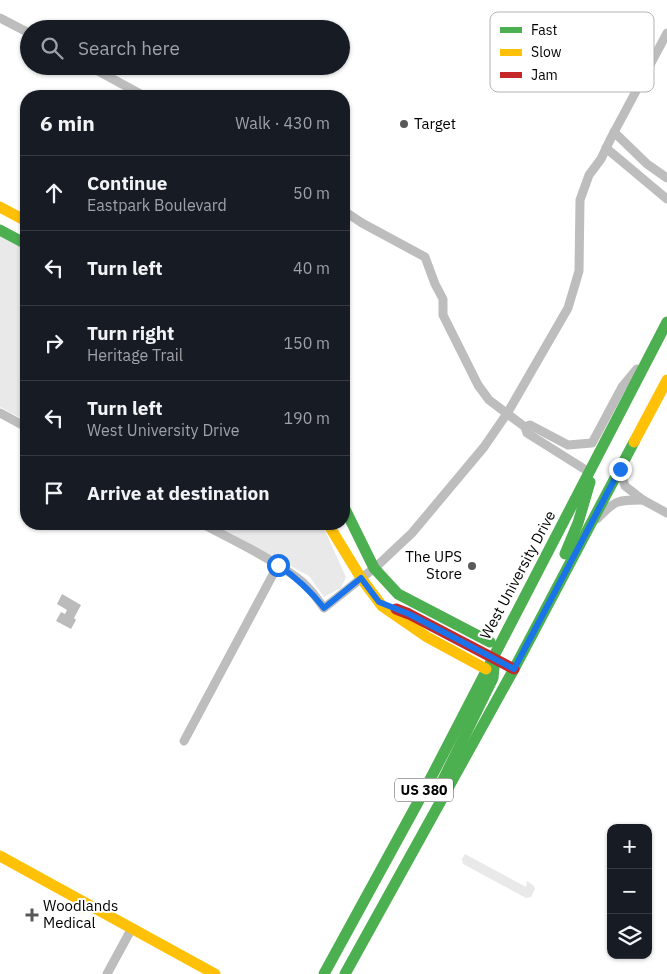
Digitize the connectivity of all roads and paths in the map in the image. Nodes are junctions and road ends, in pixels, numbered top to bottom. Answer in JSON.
{"nodes":[{"id":1,"x":0,"y":18,"type":"edge"},
{"id":2,"x":20,"y":28,"type":"edge"},
{"id":3,"x":667,"y":33,"type":"edge"},
{"id":4,"x":654,"y":57,"type":"edge"},
{"id":5,"x":106,"y":75,"type":"edge"},
{"id":6,"x":133,"y":90,"type":"edge"},
{"id":7,"x":635,"y":92,"type":"edge"},
{"id":8,"x":614,"y":132,"type":"junction"},
{"id":9,"x":606,"y":148,"type":"junction"},
{"id":10,"x":667,"y":178,"type":"edge"},
{"id":11,"x":667,"y":199,"type":"edge"},
{"id":12,"x":0,"y":207,"type":"edge"},
{"id":13,"x":350,"y":215,"type":"edge"},
{"id":14,"x":20,"y":218,"type":"edge"},
{"id":15,"x":20,"y":225,"type":"edge"},
{"id":16,"x":13,"y":236,"type":"edge"},
{"id":17,"x":667,"y":322,"type":"edge"},
{"id":18,"x":650,"y":354,"type":"junction"},
{"id":19,"x":667,"y":380,"type":"edge"},
{"id":20,"x":0,"y":413,"type":"edge"},
{"id":21,"x":507,"y":414,"type":"junction"},
{"id":22,"x":20,"y":424,"type":"edge"},
{"id":23,"x":525,"y":427,"type":"junction"},
{"id":24,"x":597,"y":455,"type":"junction"},
{"id":25,"x":620,"y":469,"type":"junction"},
{"id":26,"x":589,"y":472,"type":"junction"},
{"id":27,"x":643,"y":500,"type":"junction"},
{"id":28,"x":667,"y":513,"type":"edge"},
{"id":29,"x":350,"y":520,"type":"edge"},
{"id":30,"x":560,"y":527,"type":"junction"},
{"id":31,"x":589,"y":528,"type":"junction"},
{"id":32,"x":213,"y":530,"type":"edge"},
{"id":33,"x":332,"y":530,"type":"edge"},
{"id":34,"x":278,"y":565,"type":"junction"},
{"id":35,"x":374,"y":568,"type":"junction"},
{"id":36,"x":361,"y":578,"type":"junction"},
{"id":37,"x":379,"y":602,"type":"junction"},
{"id":38,"x":490,"y":642,"type":"junction"},
{"id":39,"x":491,"y":658,"type":"junction"},
{"id":40,"x":486,"y":668,"type":"junction"},
{"id":41,"x":514,"y":669,"type":"junction"},
{"id":42,"x":184,"y":742,"type":"dead end"},
{"id":43,"x":430,"y":821,"type":"junction"},
{"id":44,"x":0,"y":856,"type":"edge"},
{"id":45,"x":132,"y":928,"type":"junction"},
{"id":46,"x":107,"y":974,"type":"edge"},
{"id":47,"x":215,"y":974,"type":"edge"},
{"id":48,"x":324,"y":974,"type":"edge"},
{"id":49,"x":345,"y":974,"type":"edge"}],
"edges":[{"from":1,"to":2,"type":"street"},
{"from":3,"to":4,"type":"street"},
{"from":5,"to":6,"type":"street"},
{"from":7,"to":8,"type":"street"},
{"from":8,"to":9,"type":"street"},
{"from":8,"to":10,"type":"street"},
{"from":9,"to":11,"type":"street"},
{"from":9,"to":21,"type":"street"},
{"from":12,"to":14,"type":"main road"},
{"from":13,"to":21,"type":"street"},
{"from":15,"to":16,"type":"main road"},
{"from":17,"to":18,"type":"main road","name":"West University Drive","number":"US 380"},
{"from":18,"to":23,"type":"street"},
{"from":18,"to":24,"type":"main road","name":"West University Drive","number":"US 380"},
{"from":19,"to":25,"type":"main road","number":"US 380"},
{"from":20,"to":22,"type":"street"},
{"from":21,"to":23,"type":"street"},
{"from":21,"to":35,"type":"street"},
{"from":23,"to":26,"type":"street"},
{"from":24,"to":26,"type":"main road","name":"West University Drive","number":"US 380"},
{"from":24,"to":41,"type":"main road"},
{"from":25,"to":27,"type":"street"},
{"from":25,"to":31,"type":"main road","number":"US 380"},
{"from":26,"to":30,"type":"main road","name":"West University Drive","number":"US 380"},
{"from":27,"to":28,"type":"street"},
{"from":27,"to":31,"type":"street"},
{"from":29,"to":35,"type":"main road"},
{"from":30,"to":38,"type":"main road"},
{"from":30,"to":39,"type":"main road","name":"West University Drive","number":"US 380"},
{"from":31,"to":41,"type":"main road","number":"US 380"},
{"from":32,"to":34,"type":"street"},
{"from":33,"to":36,"type":"main road"},
{"from":34,"to":36,"type":"street"},
{"from":34,"to":42,"type":"street"},
{"from":35,"to":36,"type":"street"},
{"from":35,"to":38,"type":"main road"},
{"from":36,"to":37,"type":"main road"},
{"from":37,"to":39,"type":"main road"},
{"from":37,"to":40,"type":"main road"},
{"from":38,"to":39,"type":"main road"},
{"from":39,"to":40,"type":"main road","name":"West University Drive","number":"US 380"},
{"from":39,"to":41,"type":"main road"},
{"from":39,"to":43,"type":"main road"},
{"from":40,"to":48,"type":"main road","name":"West University Drive","number":"US 380"},
{"from":41,"to":43,"type":"main road","number":"US 380"},
{"from":43,"to":49,"type":"main road","number":"US 380"},
{"from":44,"to":45,"type":"main road"},
{"from":45,"to":46,"type":"street"},
{"from":45,"to":47,"type":"main road"}]}
